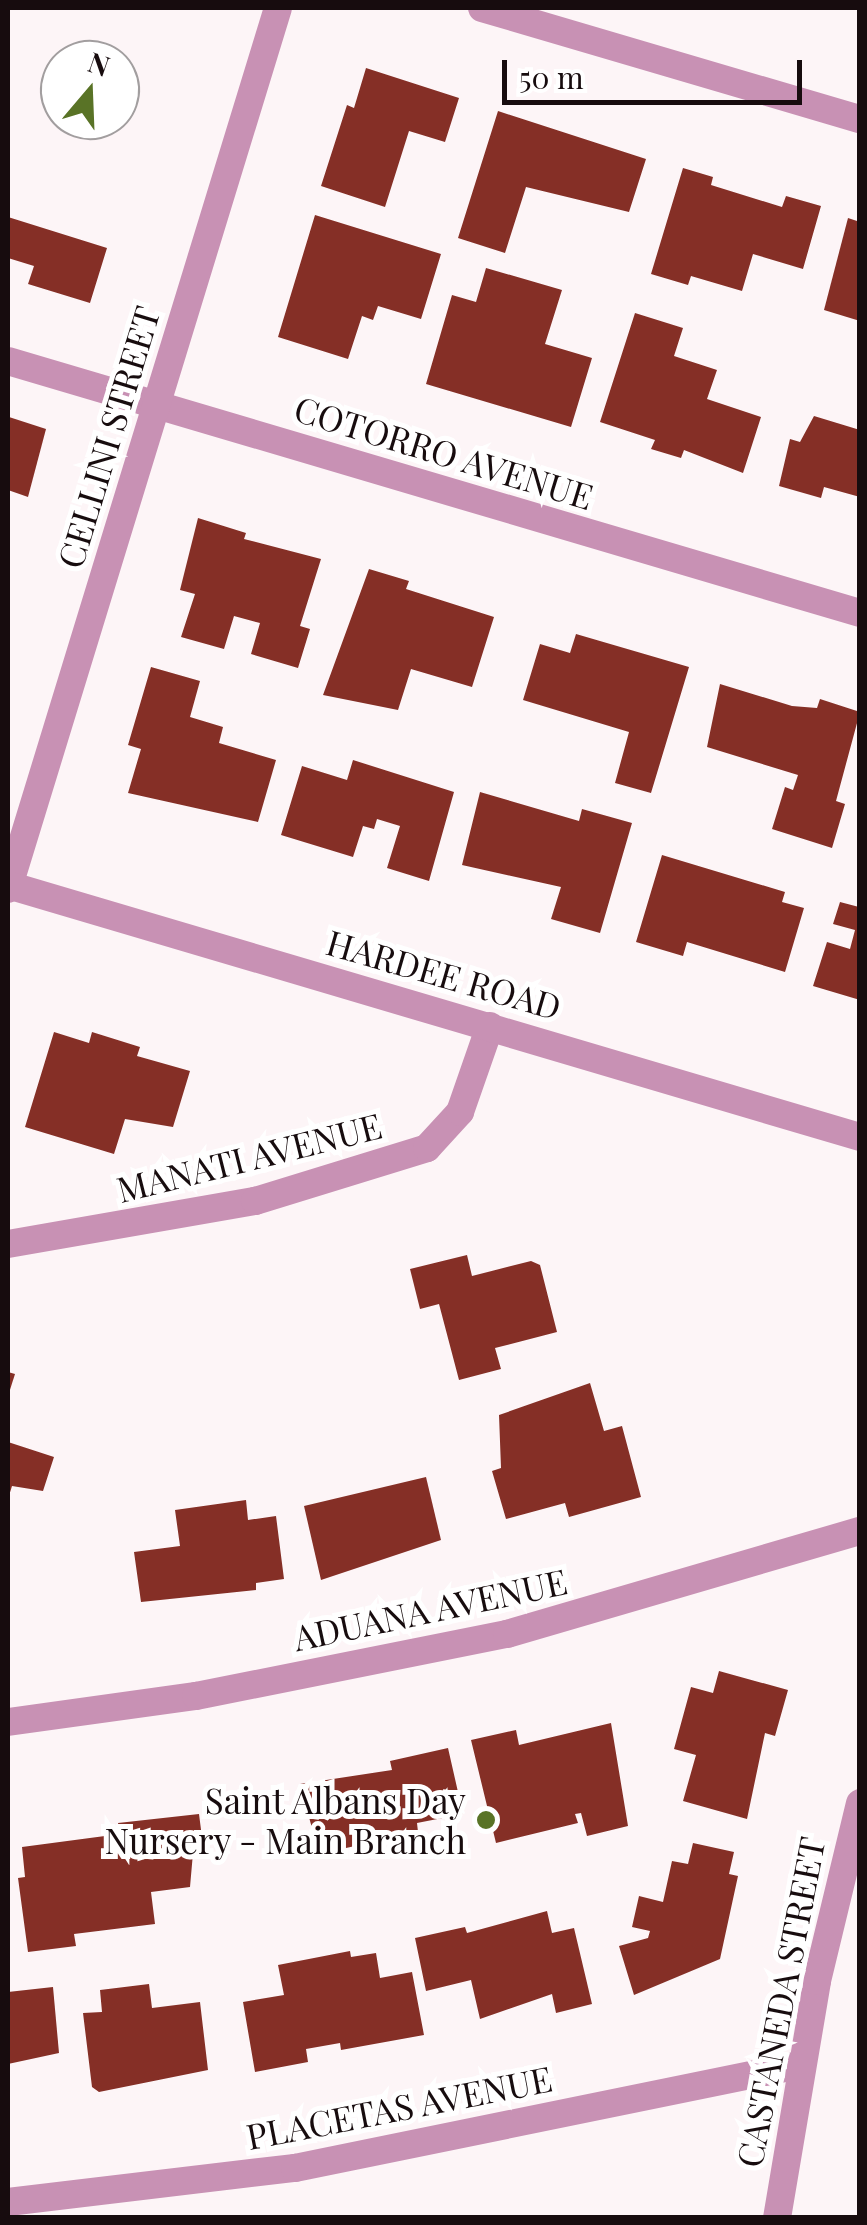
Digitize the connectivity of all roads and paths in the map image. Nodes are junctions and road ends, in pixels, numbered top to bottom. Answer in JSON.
{"nodes":[{"id":1,"x":278,"y":8,"type":"edge"},
{"id":2,"x":482,"y":8,"type":"edge"},
{"id":3,"x":860,"y":118,"type":"edge"},
{"id":4,"x":8,"y":362,"type":"edge"},
{"id":5,"x":158,"y":406,"type":"junction"},
{"id":6,"x":860,"y":613,"type":"edge"},
{"id":7,"x":8,"y":886,"type":"edge"},
{"id":8,"x":490,"y":1026,"type":"junction"},
{"id":9,"x":860,"y":1137,"type":"edge"},
{"id":10,"x":8,"y":1244,"type":"edge"},
{"id":11,"x":860,"y":1532,"type":"edge"},
{"id":12,"x":8,"y":1722,"type":"edge"},
{"id":13,"x":860,"y":1803,"type":"edge"},
{"id":14,"x":800,"y":2065,"type":"junction"},
{"id":15,"x":8,"y":2202,"type":"edge"},
{"id":16,"x":777,"y":2218,"type":"edge"}],
"edges":[{"from":1,"to":5,"type":"street","name":"CELLINI STREET"},
{"from":2,"to":3,"type":"street"},
{"from":4,"to":5,"type":"street","name":"COTORRO AVENUE"},
{"from":5,"to":6,"type":"street","name":"COTORRO AVENUE"},
{"from":5,"to":7,"type":"street","name":"CELLINI STREET"},
{"from":7,"to":8,"type":"street","name":"HARDEE ROAD"},
{"from":8,"to":9,"type":"street","name":"HARDEE ROAD"},
{"from":8,"to":10,"type":"street","name":"MANATI AVENUE"},
{"from":11,"to":12,"type":"street","name":"ADUANA AVENUE"},
{"from":13,"to":14,"type":"street","name":"CASTANEDA STREET"},
{"from":14,"to":15,"type":"street","name":"PLACETAS AVENUE"},
{"from":14,"to":16,"type":"street","name":"CASTANEDA STREET"}]}
